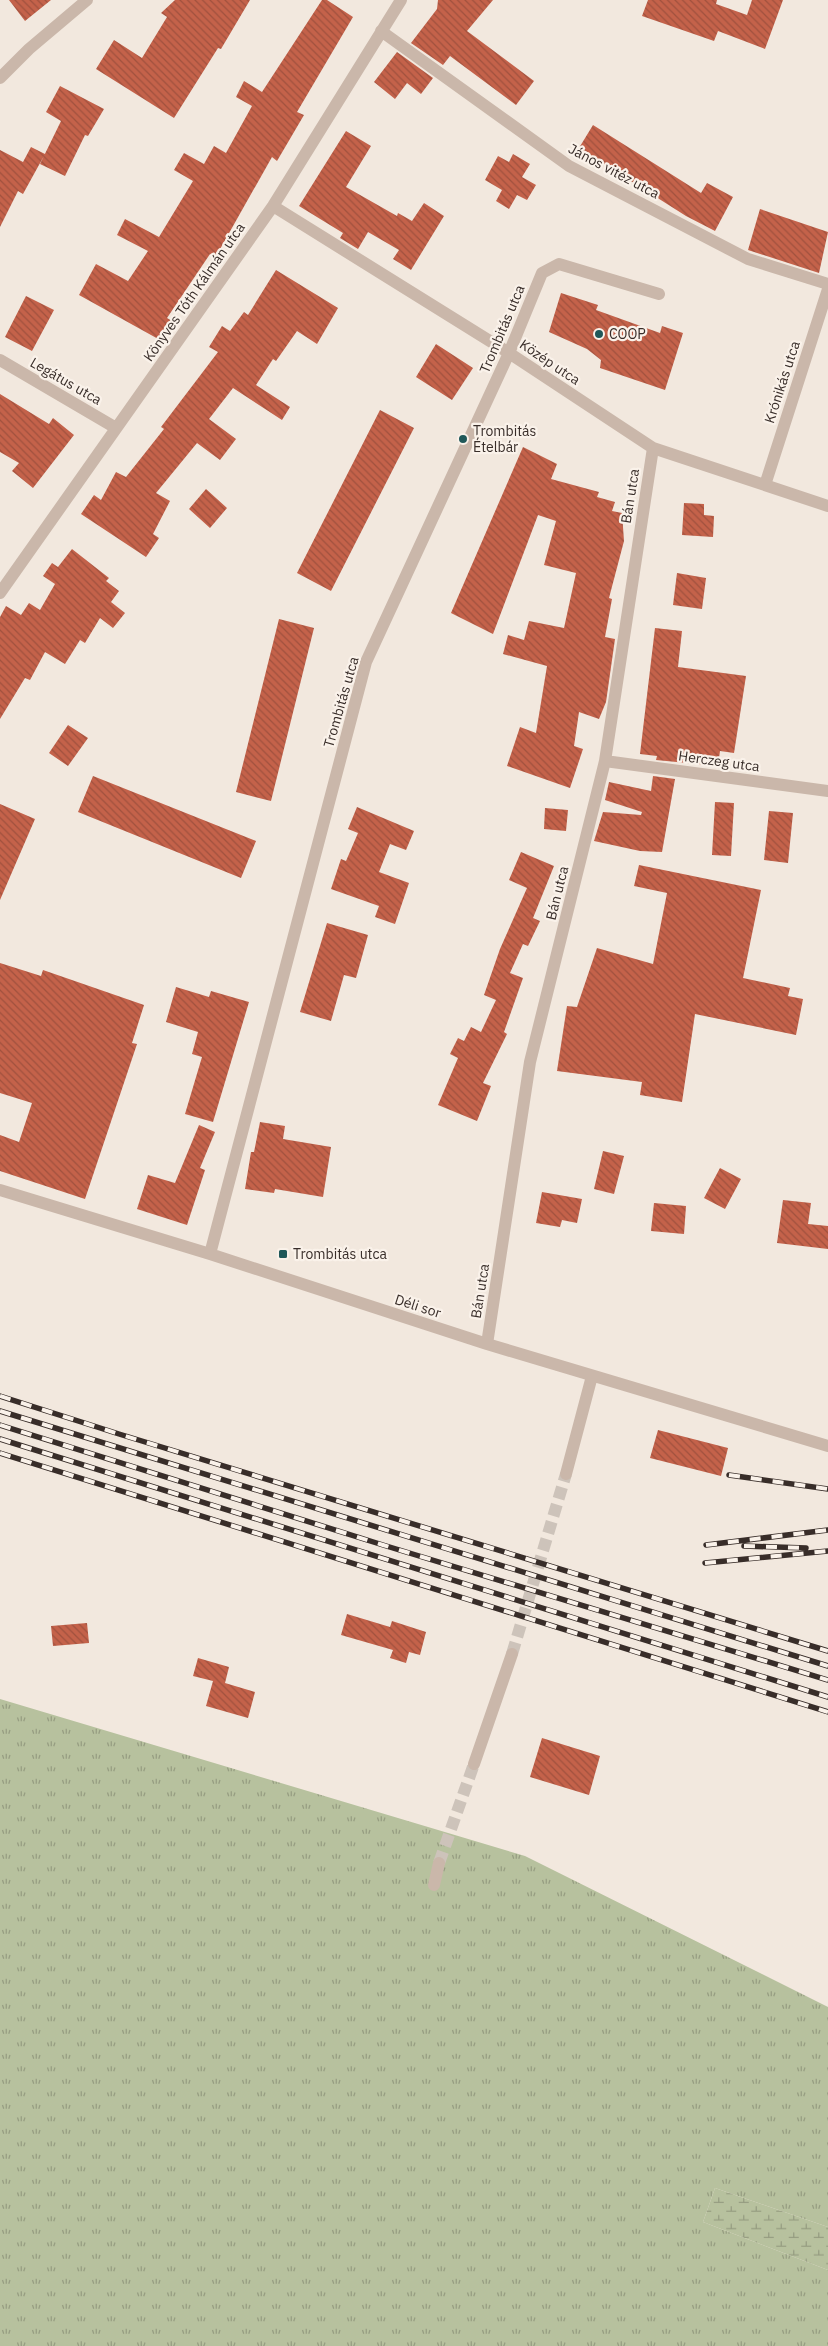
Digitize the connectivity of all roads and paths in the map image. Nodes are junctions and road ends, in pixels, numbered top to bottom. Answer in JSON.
{"nodes":[{"id":1,"x":87,"y":0,"type":"edge"},
{"id":2,"x":401,"y":0,"type":"edge"},
{"id":3,"x":381,"y":31,"type":"junction"},
{"id":4,"x":0,"y":78,"type":"edge"},
{"id":5,"x":272,"y":206,"type":"junction"},
{"id":6,"x":828,"y":284,"type":"edge"},
{"id":7,"x":828,"y":289,"type":"edge"},
{"id":8,"x":659,"y":294,"type":"dead end"},
{"id":9,"x":509,"y":352,"type":"junction"},
{"id":10,"x":0,"y":360,"type":"edge"},
{"id":11,"x":116,"y":428,"type":"junction"},
{"id":12,"x":653,"y":448,"type":"junction"},
{"id":13,"x":765,"y":485,"type":"junction"},
{"id":14,"x":828,"y":506,"type":"edge"},
{"id":15,"x":0,"y":593,"type":"edge"},
{"id":16,"x":605,"y":761,"type":"junction"},
{"id":17,"x":828,"y":791,"type":"edge"},
{"id":18,"x":0,"y":1190,"type":"edge"},
{"id":19,"x":210,"y":1254,"type":"junction"},
{"id":20,"x":487,"y":1344,"type":"junction"},
{"id":21,"x":592,"y":1376,"type":"junction"},
{"id":22,"x":828,"y":1446,"type":"edge"},
{"id":23,"x":566,"y":1474,"type":"tunnel mouth"},
{"id":24,"x":512,"y":1654,"type":"tunnel mouth"},
{"id":25,"x":474,"y":1764,"type":"tunnel mouth"},
{"id":26,"x":439,"y":1863,"type":"tunnel mouth"},
{"id":27,"x":434,"y":1885,"type":"dead end"}],
"edges":[{"from":1,"to":4,"type":"street"},
{"from":2,"to":3,"type":"street","name":"Könyves Tóth Kálmán utca"},
{"from":3,"to":5,"type":"street","name":"Könyves Tóth Kálmán utca"},
{"from":3,"to":6,"type":"street","name":"János vitéz utca"},
{"from":5,"to":9,"type":"street","name":"Közép utca"},
{"from":5,"to":11,"type":"street","name":"Könyves Tóth Kálmán utca"},
{"from":7,"to":13,"type":"street","name":"Krónikás utca"},
{"from":8,"to":9,"type":"street","name":"Trombitás utca"},
{"from":9,"to":12,"type":"street","name":"Közép utca"},
{"from":9,"to":19,"type":"street","name":"Trombitás utca"},
{"from":10,"to":11,"type":"street","name":"Legátus utca"},
{"from":11,"to":15,"type":"street","name":"Könyves Tóth Kálmán utca"},
{"from":12,"to":13,"type":"street","name":"Közép utca"},
{"from":12,"to":16,"type":"street","name":"Bán utca"},
{"from":13,"to":14,"type":"street","name":"Közép utca"},
{"from":16,"to":17,"type":"street","name":"Herczeg utca"},
{"from":16,"to":20,"type":"street","name":"Bán utca"},
{"from":18,"to":19,"type":"street","name":"Déli sor"},
{"from":19,"to":20,"type":"street","name":"Déli sor"},
{"from":20,"to":21,"type":"street","name":"Déli sor"},
{"from":21,"to":22,"type":"street","name":"Déli sor"},
{"from":21,"to":23,"type":"street"},
{"from":24,"to":25,"type":"street"},
{"from":26,"to":27,"type":"street"}]}
